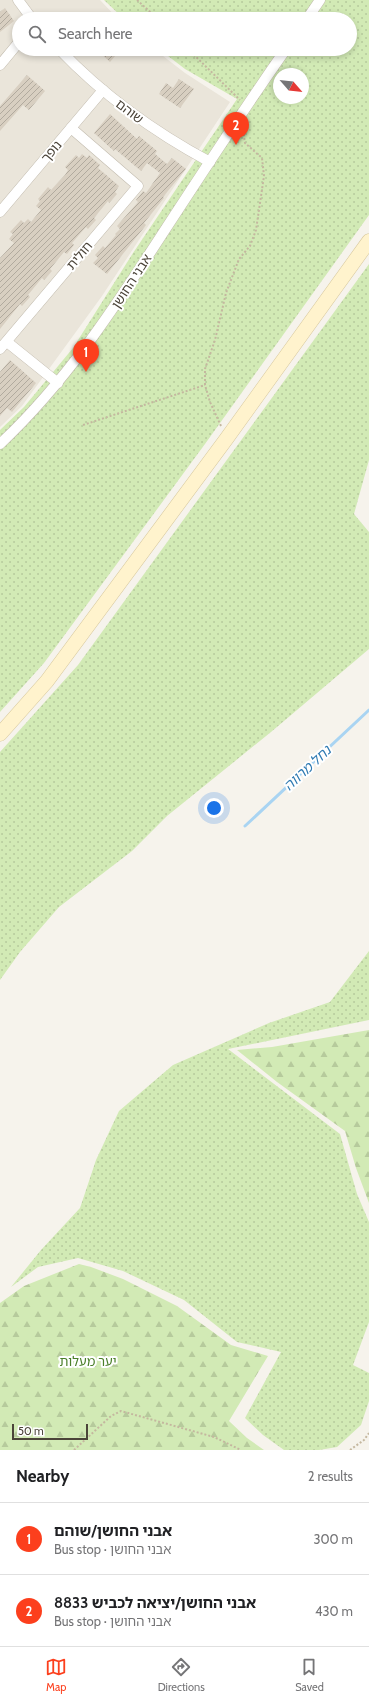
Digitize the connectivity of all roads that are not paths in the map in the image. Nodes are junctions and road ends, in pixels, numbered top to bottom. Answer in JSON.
{"nodes":[{"id":1,"x":18,"y":0,"type":"edge"},
{"id":2,"x":320,"y":0,"type":"edge"},
{"id":3,"x":27,"y":12,"type":"edge"},
{"id":4,"x":312,"y":12,"type":"edge"},
{"id":5,"x":12,"y":50,"type":"edge"},
{"id":6,"x":67,"y":56,"type":"edge"},
{"id":7,"x":281,"y":56,"type":"edge"},
{"id":8,"x":0,"y":65,"type":"edge"},
{"id":9,"x":103,"y":90,"type":"junction"},
{"id":10,"x":71,"y":128,"type":"junction"},
{"id":11,"x":210,"y":162,"type":"junction"},
{"id":12,"x":0,"y":212,"type":"edge"},
{"id":13,"x":369,"y":241,"type":"edge"},
{"id":14,"x":3,"y":346,"type":"edge"},
{"id":15,"x":58,"y":383,"type":"junction"},
{"id":16,"x":0,"y":444,"type":"edge"},
{"id":17,"x":0,"y":734,"type":"edge"}],
"edges":[{"from":1,"to":3,"type":"street"},
{"from":2,"to":4,"type":"street"},
{"from":5,"to":8,"type":"street"},
{"from":6,"to":9,"type":"street","name":"שוהם"},
{"from":7,"to":11,"type":"street","name":"אבני החושן"},
{"from":9,"to":10,"type":"street","name":"נופך"},
{"from":9,"to":11,"type":"street","name":"שוהם"},
{"from":10,"to":12,"type":"street","name":"נופך"},
{"from":10,"to":14,"type":"street","name":"חולית"},
{"from":11,"to":15,"type":"street","name":"אבני החושן"},
{"from":13,"to":17,"type":"main road"},
{"from":14,"to":15,"type":"street","name":"חולית"},
{"from":15,"to":16,"type":"street","name":"אבני החושן"}]}
